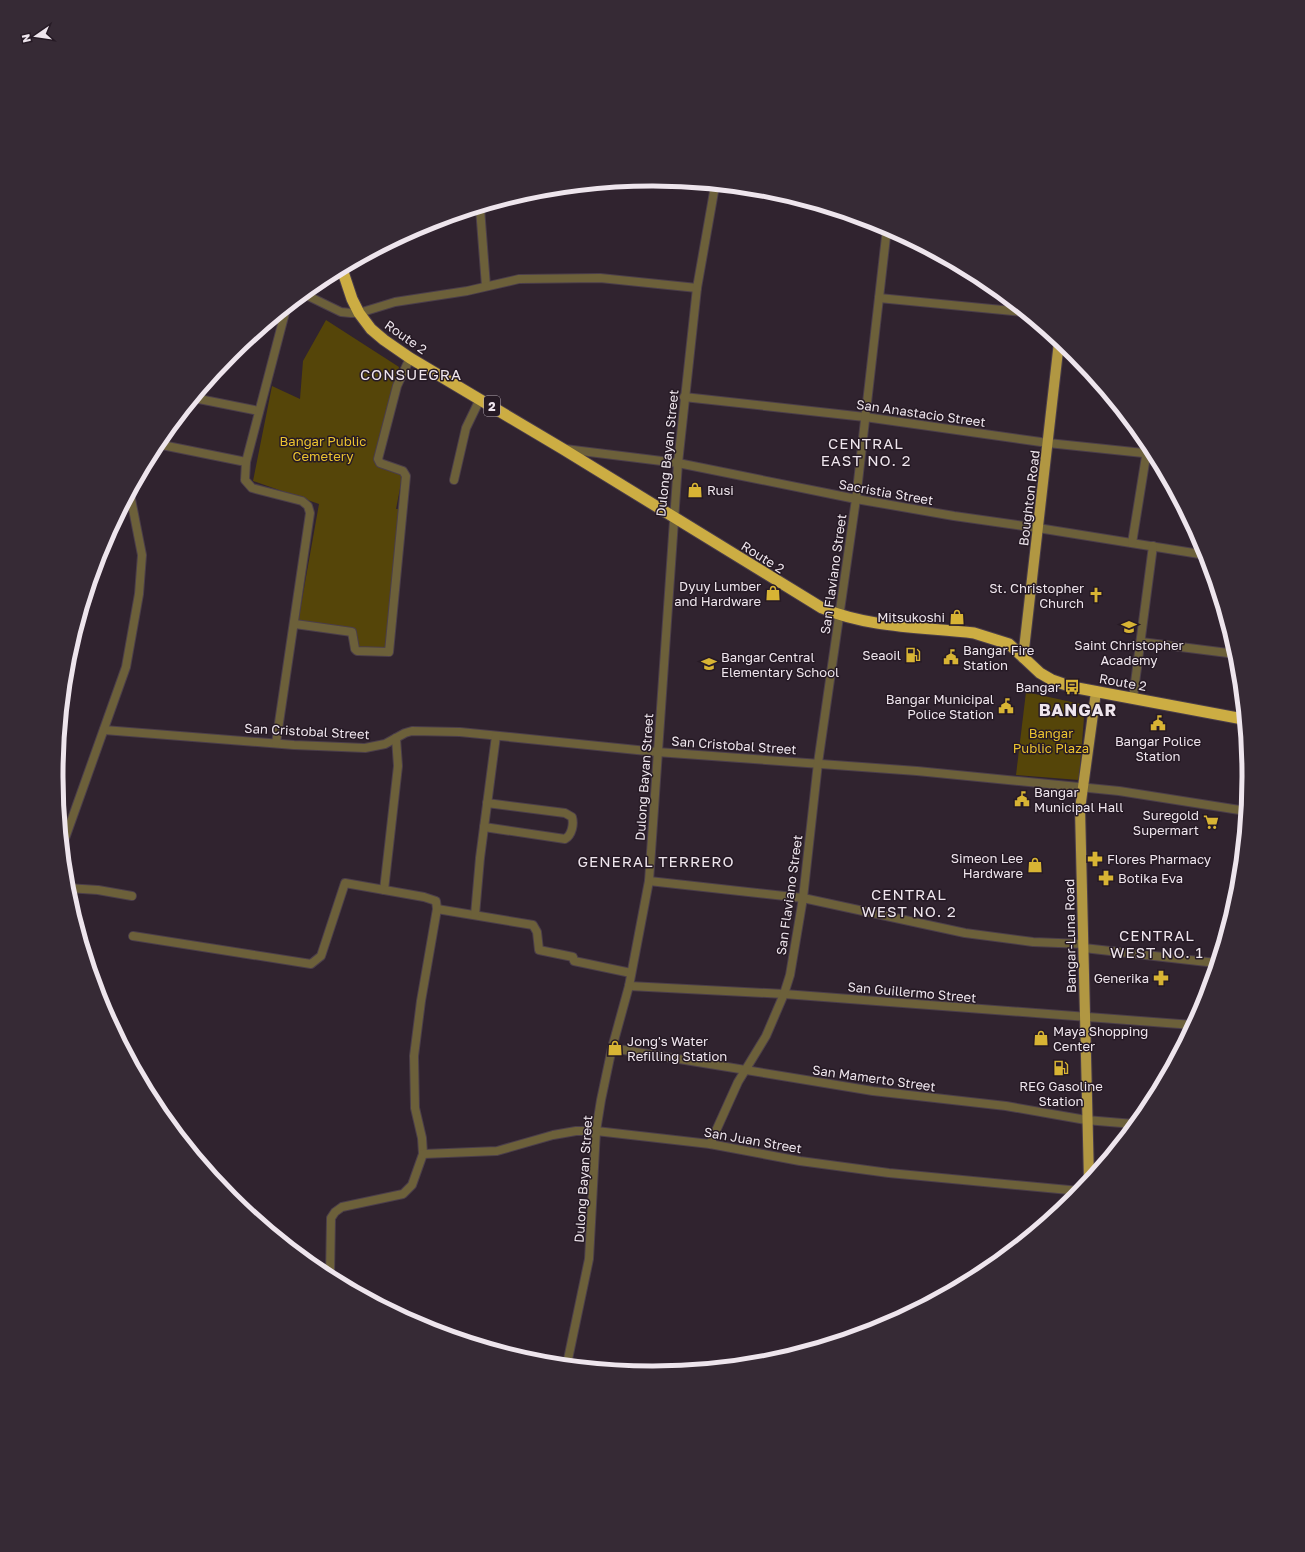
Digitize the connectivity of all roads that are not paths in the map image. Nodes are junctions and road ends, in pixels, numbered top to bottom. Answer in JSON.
{"nodes":[{"id":1,"x":714,"y":190,"type":"edge"},
{"id":2,"x":480,"y":213,"type":"edge"},
{"id":3,"x":886,"y":235,"type":"edge"},
{"id":4,"x":344,"y":274,"type":"edge"},
{"id":5,"x":486,"y":286,"type":"junction"},
{"id":6,"x":697,"y":288,"type":"junction"},
{"id":7,"x":310,"y":297,"type":"edge"},
{"id":8,"x":879,"y":298,"type":"junction"},
{"id":9,"x":1015,"y":311,"type":"edge"},
{"id":10,"x":358,"y":313,"type":"junction"},
{"id":11,"x":284,"y":316,"type":"edge"},
{"id":12,"x":1058,"y":349,"type":"edge"},
{"id":13,"x":410,"y":358,"type":"junction"},
{"id":14,"x":684,"y":397,"type":"junction"},
{"id":15,"x":199,"y":399,"type":"edge"},
{"id":16,"x":480,"y":399,"type":"junction"},
{"id":17,"x":259,"y":411,"type":"junction"},
{"id":18,"x":865,"y":417,"type":"junction"},
{"id":19,"x":1048,"y":443,"type":"junction"},
{"id":20,"x":164,"y":445,"type":"edge"},
{"id":21,"x":563,"y":449,"type":"junction"},
{"id":22,"x":1146,"y":453,"type":"edge"},
{"id":23,"x":1149,"y":458,"type":"edge"},
{"id":24,"x":246,"y":462,"type":"junction"},
{"id":25,"x":678,"y":463,"type":"junction"},
{"id":26,"x":454,"y":480,"type":"dead end"},
{"id":27,"x":856,"y":499,"type":"junction"},
{"id":28,"x":131,"y":501,"type":"edge"},
{"id":29,"x":673,"y":516,"type":"junction"},
{"id":30,"x":1038,"y":528,"type":"junction"},
{"id":31,"x":1132,"y":543,"type":"junction"},
{"id":32,"x":1153,"y":546,"type":"junction"},
{"id":33,"x":1198,"y":554,"type":"edge"},
{"id":34,"x":839,"y":615,"type":"junction"},
{"id":35,"x":295,"y":624,"type":"junction"},
{"id":36,"x":1141,"y":642,"type":"junction"},
{"id":37,"x":1229,"y":653,"type":"edge"},
{"id":38,"x":1023,"y":658,"type":"junction"},
{"id":39,"x":1096,"y":692,"type":"junction"},
{"id":40,"x":1132,"y":698,"type":"junction"},
{"id":41,"x":1239,"y":718,"type":"edge"},
{"id":42,"x":104,"y":730,"type":"junction"},
{"id":43,"x":496,"y":736,"type":"junction"},
{"id":44,"x":396,"y":738,"type":"junction"},
{"id":45,"x":276,"y":743,"type":"junction"},
{"id":46,"x":657,"y":752,"type":"junction"},
{"id":47,"x":818,"y":763,"type":"junction"},
{"id":48,"x":1082,"y":787,"type":"junction"},
{"id":49,"x":487,"y":803,"type":"junction"},
{"id":50,"x":1241,"y":810,"type":"edge"},
{"id":51,"x":484,"y":827,"type":"junction"},
{"id":52,"x":66,"y":835,"type":"edge"},
{"id":53,"x":649,"y":881,"type":"junction"},
{"id":54,"x":74,"y":888,"type":"edge"},
{"id":55,"x":384,"y":890,"type":"junction"},
{"id":56,"x":132,"y":896,"type":"dead end"},
{"id":57,"x":803,"y":898,"type":"junction"},
{"id":58,"x":437,"y":909,"type":"junction"},
{"id":59,"x":475,"y":915,"type":"junction"},
{"id":60,"x":134,"y":936,"type":"dead end"},
{"id":61,"x":1084,"y":946,"type":"junction"},
{"id":62,"x":1212,"y":962,"type":"edge"},
{"id":63,"x":631,"y":973,"type":"junction"},
{"id":64,"x":629,"y":986,"type":"junction"},
{"id":65,"x":784,"y":994,"type":"junction"},
{"id":66,"x":1084,"y":1018,"type":"junction"},
{"id":67,"x":1187,"y":1024,"type":"edge"},
{"id":68,"x":612,"y":1048,"type":"junction"},
{"id":69,"x":744,"y":1070,"type":"junction"},
{"id":70,"x":1086,"y":1120,"type":"junction"},
{"id":71,"x":1129,"y":1124,"type":"edge"},
{"id":72,"x":596,"y":1131,"type":"junction"},
{"id":73,"x":710,"y":1144,"type":"junction"},
{"id":74,"x":423,"y":1154,"type":"junction"},
{"id":75,"x":1089,"y":1173,"type":"edge"},
{"id":76,"x":1072,"y":1190,"type":"edge"},
{"id":77,"x":330,"y":1269,"type":"edge"},
{"id":78,"x":568,"y":1359,"type":"edge"}],
"edges":[{"from":1,"to":6,"type":"street","name":"Dulong Bayan Street"},
{"from":2,"to":5,"type":"street"},
{"from":3,"to":8,"type":"street","name":"San Flaviano Street"},
{"from":4,"to":10,"type":"highway","name":"Route 2","number":"2"},
{"from":5,"to":6,"type":"street"},
{"from":5,"to":10,"type":"street"},
{"from":6,"to":14,"type":"street","name":"Dulong Bayan Street"},
{"from":7,"to":10,"type":"street"},
{"from":8,"to":9,"type":"street"},
{"from":8,"to":18,"type":"street","name":"San Flaviano Street"},
{"from":10,"to":13,"type":"highway","name":"Route 2","number":"2"},
{"from":11,"to":17,"type":"street"},
{"from":12,"to":19,"type":"main road","name":"Boughton Road"},
{"from":13,"to":16,"type":"highway","name":"Route 2","number":"2"},
{"from":13,"to":35,"type":"street"},
{"from":14,"to":18,"type":"street","name":"San Anastacio Street"},
{"from":14,"to":25,"type":"street","name":"Dulong Bayan Street"},
{"from":15,"to":17,"type":"street"},
{"from":16,"to":21,"type":"highway","name":"Route 2","number":"2"},
{"from":16,"to":26,"type":"street"},
{"from":17,"to":24,"type":"street"},
{"from":18,"to":19,"type":"street","name":"San Anastacio Street"},
{"from":18,"to":27,"type":"street","name":"San Flaviano Street"},
{"from":19,"to":22,"type":"street","name":"San Anastacio Street"},
{"from":19,"to":30,"type":"main road","name":"Boughton Road"},
{"from":20,"to":24,"type":"street"},
{"from":21,"to":25,"type":"street","name":"Sacristia Street"},
{"from":21,"to":29,"type":"highway","name":"Route 2","number":"2"},
{"from":23,"to":31,"type":"street"},
{"from":24,"to":35,"type":"street"},
{"from":25,"to":27,"type":"street","name":"Sacristia Street"},
{"from":25,"to":29,"type":"street","name":"Dulong Bayan Street"},
{"from":27,"to":30,"type":"street","name":"Sacristia Street"},
{"from":27,"to":34,"type":"street","name":"San Flaviano Street"},
{"from":28,"to":42,"type":"street"},
{"from":29,"to":34,"type":"highway","name":"Route 2","number":"2"},
{"from":29,"to":46,"type":"street","name":"Dulong Bayan Street"},
{"from":30,"to":31,"type":"street","name":"Sacristia Street"},
{"from":30,"to":38,"type":"main road","name":"Boughton Road"},
{"from":31,"to":32,"type":"street","name":"Sacristia Street"},
{"from":32,"to":33,"type":"street","name":"Sacristia Street"},
{"from":32,"to":36,"type":"street"},
{"from":34,"to":38,"type":"highway","name":"Route 2","number":"2"},
{"from":34,"to":47,"type":"street","name":"San Flaviano Street"},
{"from":35,"to":45,"type":"street"},
{"from":36,"to":37,"type":"street"},
{"from":36,"to":40,"type":"street"},
{"from":38,"to":39,"type":"highway","name":"Route 2","number":"2"},
{"from":39,"to":40,"type":"highway","name":"Route 2","number":"2"},
{"from":39,"to":48,"type":"main road","name":"Bangar-Luna Road"},
{"from":40,"to":41,"type":"highway","name":"Route 2","number":"2"},
{"from":42,"to":45,"type":"street","name":"San Cristobal Street"},
{"from":42,"to":52,"type":"street"},
{"from":43,"to":44,"type":"street","name":"San Cristobal Street"},
{"from":43,"to":46,"type":"street","name":"San Cristobal Street"},
{"from":43,"to":49,"type":"street"},
{"from":44,"to":45,"type":"street","name":"San Cristobal Street"},
{"from":44,"to":55,"type":"street"},
{"from":46,"to":47,"type":"street","name":"San Cristobal Street"},
{"from":46,"to":53,"type":"street","name":"Dulong Bayan Street"},
{"from":47,"to":48,"type":"street","name":"San Cristobal Street"},
{"from":47,"to":57,"type":"street","name":"San Flaviano Street"},
{"from":48,"to":50,"type":"street","name":"San Cristobal Street"},
{"from":48,"to":61,"type":"main road","name":"Bangar-Luna Road"},
{"from":49,"to":51,"type":"street"},
{"from":49,"to":51,"type":"street"},
{"from":51,"to":59,"type":"street"},
{"from":53,"to":57,"type":"street"},
{"from":53,"to":63,"type":"street","name":"Dulong Bayan Street"},
{"from":54,"to":56,"type":"street"},
{"from":55,"to":58,"type":"street"},
{"from":55,"to":60,"type":"street"},
{"from":57,"to":61,"type":"street"},
{"from":57,"to":65,"type":"street","name":"San Flaviano Street"},
{"from":58,"to":59,"type":"street"},
{"from":58,"to":74,"type":"street"},
{"from":59,"to":63,"type":"street"},
{"from":61,"to":62,"type":"street"},
{"from":61,"to":66,"type":"main road","name":"Bangar-Luna Road"},
{"from":63,"to":64,"type":"street","name":"Dulong Bayan Street"},
{"from":64,"to":65,"type":"street","name":"San Guillermo Street"},
{"from":64,"to":68,"type":"street","name":"Dulong Bayan Street"},
{"from":65,"to":66,"type":"street","name":"San Guillermo Street"},
{"from":65,"to":69,"type":"street","name":"San Flaviano Street"},
{"from":66,"to":67,"type":"street","name":"San Guillermo Street"},
{"from":66,"to":70,"type":"main road","name":"Bangar-Luna Road"},
{"from":68,"to":69,"type":"street","name":"San Mamerto Street"},
{"from":68,"to":72,"type":"street","name":"Dulong Bayan Street"},
{"from":69,"to":70,"type":"street","name":"San Mamerto Street"},
{"from":69,"to":73,"type":"street","name":"San Flaviano Street"},
{"from":70,"to":71,"type":"street","name":"San Mamerto Street"},
{"from":70,"to":75,"type":"main road","name":"Bangar-Luna Road"},
{"from":72,"to":73,"type":"street","name":"San Juan Street"},
{"from":72,"to":74,"type":"street","name":"San Juan Street"},
{"from":72,"to":78,"type":"street","name":"Dulong Bayan Street"},
{"from":73,"to":76,"type":"street","name":"San Juan Street"},
{"from":74,"to":77,"type":"street"}]}
